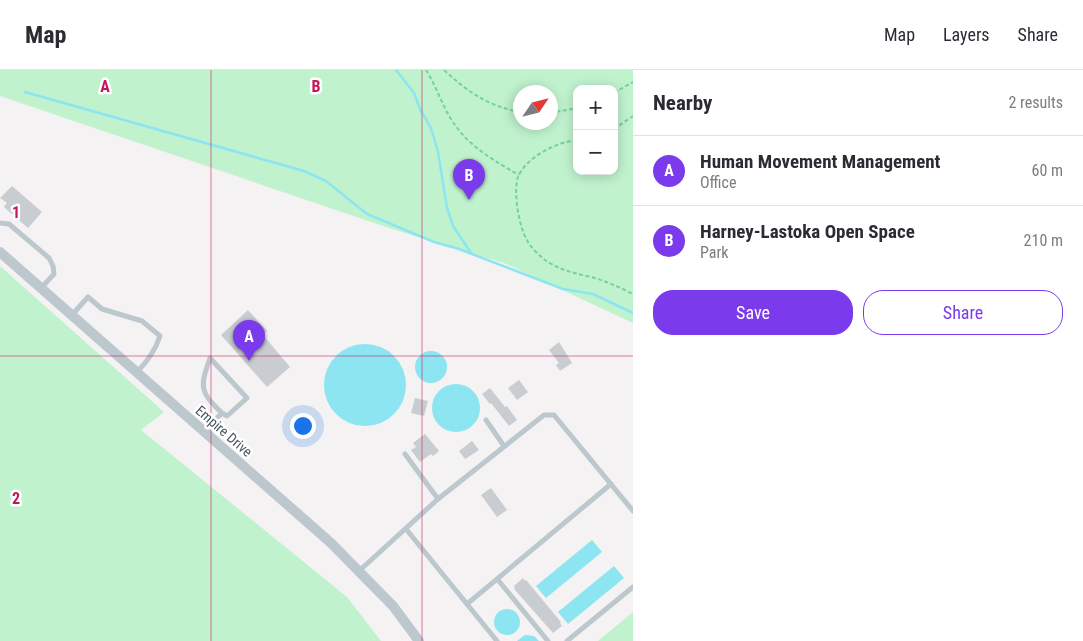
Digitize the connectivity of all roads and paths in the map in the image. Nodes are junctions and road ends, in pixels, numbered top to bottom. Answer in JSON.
{"nodes":[{"id":1,"x":426,"y":70,"type":"edge"},
{"id":2,"x":444,"y":70,"type":"edge"},
{"id":3,"x":633,"y":82,"type":"edge"},
{"id":4,"x":618,"y":91,"type":"edge"},
{"id":5,"x":573,"y":109,"type":"edge"},
{"id":6,"x":513,"y":110,"type":"edge"},
{"id":7,"x":558,"y":112,"type":"edge"},
{"id":8,"x":633,"y":116,"type":"edge"},
{"id":9,"x":618,"y":126,"type":"edge"},
{"id":10,"x":573,"y":141,"type":"edge"},
{"id":11,"x":519,"y":175,"type":"junction"},
{"id":12,"x":0,"y":223,"type":"edge"},
{"id":13,"x":0,"y":252,"type":"edge"},
{"id":14,"x":41,"y":288,"type":"junction"},
{"id":15,"x":633,"y":294,"type":"edge"},
{"id":16,"x":72,"y":315,"type":"junction"},
{"id":17,"x":137,"y":372,"type":"junction"},
{"id":18,"x":222,"y":412,"type":"junction"},
{"id":19,"x":486,"y":420,"type":"dead end"},
{"id":20,"x":203,"y":431,"type":"junction"},
{"id":21,"x":504,"y":446,"type":"junction"},
{"id":22,"x":405,"y":454,"type":"dead end"},
{"id":23,"x":611,"y":484,"type":"junction"},
{"id":24,"x":438,"y":499,"type":"junction"},
{"id":25,"x":633,"y":510,"type":"edge"},
{"id":26,"x":406,"y":529,"type":"junction"},
{"id":27,"x":359,"y":571,"type":"junction"},
{"id":28,"x":498,"y":580,"type":"junction"},
{"id":29,"x":633,"y":587,"type":"edge"},
{"id":30,"x":467,"y":604,"type":"junction"},
{"id":31,"x":419,"y":641,"type":"edge"},
{"id":32,"x":497,"y":641,"type":"edge"},
{"id":33,"x":548,"y":641,"type":"edge"},
{"id":34,"x":567,"y":641,"type":"edge"}],
"edges":[{"from":1,"to":11,"type":"path"},
{"from":2,"to":6,"type":"path"},
{"from":3,"to":4,"type":"path"},
{"from":5,"to":7,"type":"path"},
{"from":8,"to":9,"type":"path"},
{"from":10,"to":11,"type":"path"},
{"from":11,"to":15,"type":"path"},
{"from":12,"to":14,"type":"lane"},
{"from":13,"to":14,"type":"street","name":"Empire Drive"},
{"from":14,"to":16,"type":"street","name":"Empire Drive"},
{"from":16,"to":17,"type":"street","name":"Empire Drive"},
{"from":16,"to":17,"type":"lane"},
{"from":17,"to":20,"type":"street","name":"Empire Drive"},
{"from":18,"to":18,"type":"lane"},
{"from":18,"to":20,"type":"lane"},
{"from":19,"to":21,"type":"lane"},
{"from":20,"to":27,"type":"street","name":"Empire Drive"},
{"from":21,"to":23,"type":"lane"},
{"from":21,"to":24,"type":"lane"},
{"from":22,"to":24,"type":"lane"},
{"from":23,"to":25,"type":"lane"},
{"from":23,"to":28,"type":"lane"},
{"from":24,"to":26,"type":"lane"},
{"from":26,"to":27,"type":"lane"},
{"from":26,"to":30,"type":"lane"},
{"from":27,"to":31,"type":"street","name":"Empire Drive"},
{"from":28,"to":30,"type":"lane"},
{"from":28,"to":33,"type":"lane"},
{"from":29,"to":34,"type":"lane"},
{"from":30,"to":32,"type":"lane"}]}
